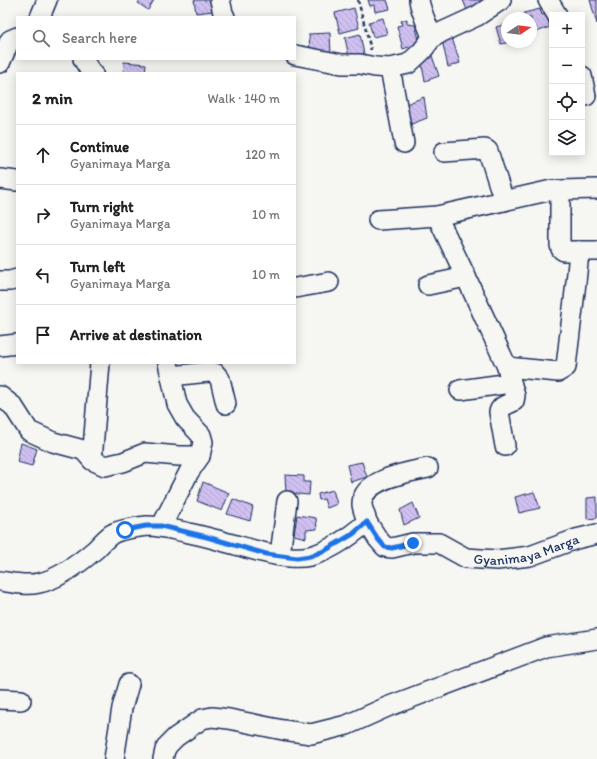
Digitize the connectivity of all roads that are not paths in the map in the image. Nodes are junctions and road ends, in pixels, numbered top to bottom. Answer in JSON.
{"nodes":[{"id":1,"x":46,"y":0,"type":"edge"},
{"id":2,"x":220,"y":0,"type":"edge"},
{"id":3,"x":419,"y":0,"type":"edge"},
{"id":4,"x":501,"y":0,"type":"edge"},
{"id":5,"x":548,"y":0,"type":"edge"},
{"id":6,"x":555,"y":12,"type":"edge"},
{"id":7,"x":40,"y":16,"type":"edge"},
{"id":8,"x":224,"y":16,"type":"edge"},
{"id":9,"x":9,"y":38,"type":"edge"},
{"id":10,"x":432,"y":38,"type":"junction"},
{"id":11,"x":296,"y":55,"type":"edge"},
{"id":12,"x":84,"y":60,"type":"edge"},
{"id":13,"x":0,"y":63,"type":"edge"},
{"id":14,"x":383,"y":67,"type":"junction"},
{"id":15,"x":92,"y":72,"type":"edge"},
{"id":16,"x":404,"y":143,"type":"dead end"},
{"id":17,"x":444,"y":152,"type":"dead end"},
{"id":18,"x":0,"y":180,"type":"edge"},
{"id":19,"x":16,"y":181,"type":"edge"},
{"id":20,"x":597,"y":189,"type":"edge"},
{"id":21,"x":560,"y":190,"type":"junction"},
{"id":22,"x":504,"y":201,"type":"junction"},
{"id":23,"x":436,"y":216,"type":"junction"},
{"id":24,"x":378,"y":220,"type":"dead end"},
{"id":25,"x":588,"y":251,"type":"edge"},
{"id":26,"x":466,"y":277,"type":"junction"},
{"id":27,"x":16,"y":279,"type":"edge"},
{"id":28,"x":0,"y":281,"type":"edge"},
{"id":29,"x":329,"y":282,"type":"dead end"},
{"id":30,"x":428,"y":285,"type":"dead end"},
{"id":31,"x":296,"y":288,"type":"edge"},
{"id":32,"x":16,"y":344,"type":"edge"},
{"id":33,"x":0,"y":346,"type":"edge"},
{"id":34,"x":100,"y":364,"type":"edge"},
{"id":35,"x":169,"y":370,"type":"edge"},
{"id":36,"x":509,"y":375,"type":"junction"},
{"id":37,"x":460,"y":390,"type":"dead end"},
{"id":38,"x":0,"y":396,"type":"edge"},
{"id":39,"x":226,"y":404,"type":"dead end"},
{"id":40,"x":506,"y":446,"type":"dead end"},
{"id":41,"x":200,"y":456,"type":"junction"},
{"id":42,"x":92,"y":460,"type":"junction"},
{"id":43,"x":428,"y":468,"type":"dead end"},
{"id":44,"x":287,"y":501,"type":"dead end"},
{"id":45,"x":367,"y":522,"type":"junction"},
{"id":46,"x":161,"y":526,"type":"junction"},
{"id":47,"x":597,"y":534,"type":"edge"},
{"id":48,"x":280,"y":555,"type":"junction"},
{"id":49,"x":0,"y":581,"type":"edge"},
{"id":50,"x":597,"y":639,"type":"edge"},
{"id":51,"x":129,"y":684,"type":"dead end"},
{"id":52,"x":0,"y":699,"type":"edge"},
{"id":53,"x":21,"y":700,"type":"dead end"},
{"id":54,"x":114,"y":759,"type":"edge"},
{"id":55,"x":163,"y":759,"type":"edge"}],
"edges":[{"from":1,"to":7,"type":"street"},
{"from":2,"to":8,"type":"street"},
{"from":3,"to":10,"type":"street"},
{"from":4,"to":10,"type":"street"},
{"from":5,"to":6,"type":"street"},
{"from":9,"to":13,"type":"street"},
{"from":10,"to":14,"type":"street"},
{"from":11,"to":14,"type":"street"},
{"from":12,"to":15,"type":"street"},
{"from":14,"to":16,"type":"street"},
{"from":17,"to":22,"type":"street"},
{"from":18,"to":19,"type":"street"},
{"from":20,"to":21,"type":"street"},
{"from":21,"to":22,"type":"street"},
{"from":21,"to":25,"type":"street"},
{"from":22,"to":23,"type":"street"},
{"from":23,"to":24,"type":"street"},
{"from":23,"to":26,"type":"street"},
{"from":25,"to":36,"type":"street"},
{"from":26,"to":30,"type":"street"},
{"from":26,"to":36,"type":"street"},
{"from":27,"to":28,"type":"street"},
{"from":29,"to":31,"type":"street"},
{"from":32,"to":33,"type":"street"},
{"from":34,"to":42,"type":"street"},
{"from":35,"to":39,"type":"street"},
{"from":35,"to":41,"type":"street"},
{"from":36,"to":37,"type":"street"},
{"from":36,"to":40,"type":"street"},
{"from":38,"to":42,"type":"street"},
{"from":41,"to":42,"type":"street"},
{"from":41,"to":46,"type":"street"},
{"from":43,"to":45,"type":"street"},
{"from":44,"to":48,"type":"street"},
{"from":45,"to":47,"type":"street","name":"Gyanimaya Marga"},
{"from":45,"to":48,"type":"street"},
{"from":46,"to":48,"type":"street"},
{"from":46,"to":49,"type":"street"},
{"from":50,"to":55,"type":"street"},
{"from":51,"to":54,"type":"street"},
{"from":52,"to":53,"type":"street"}]}
